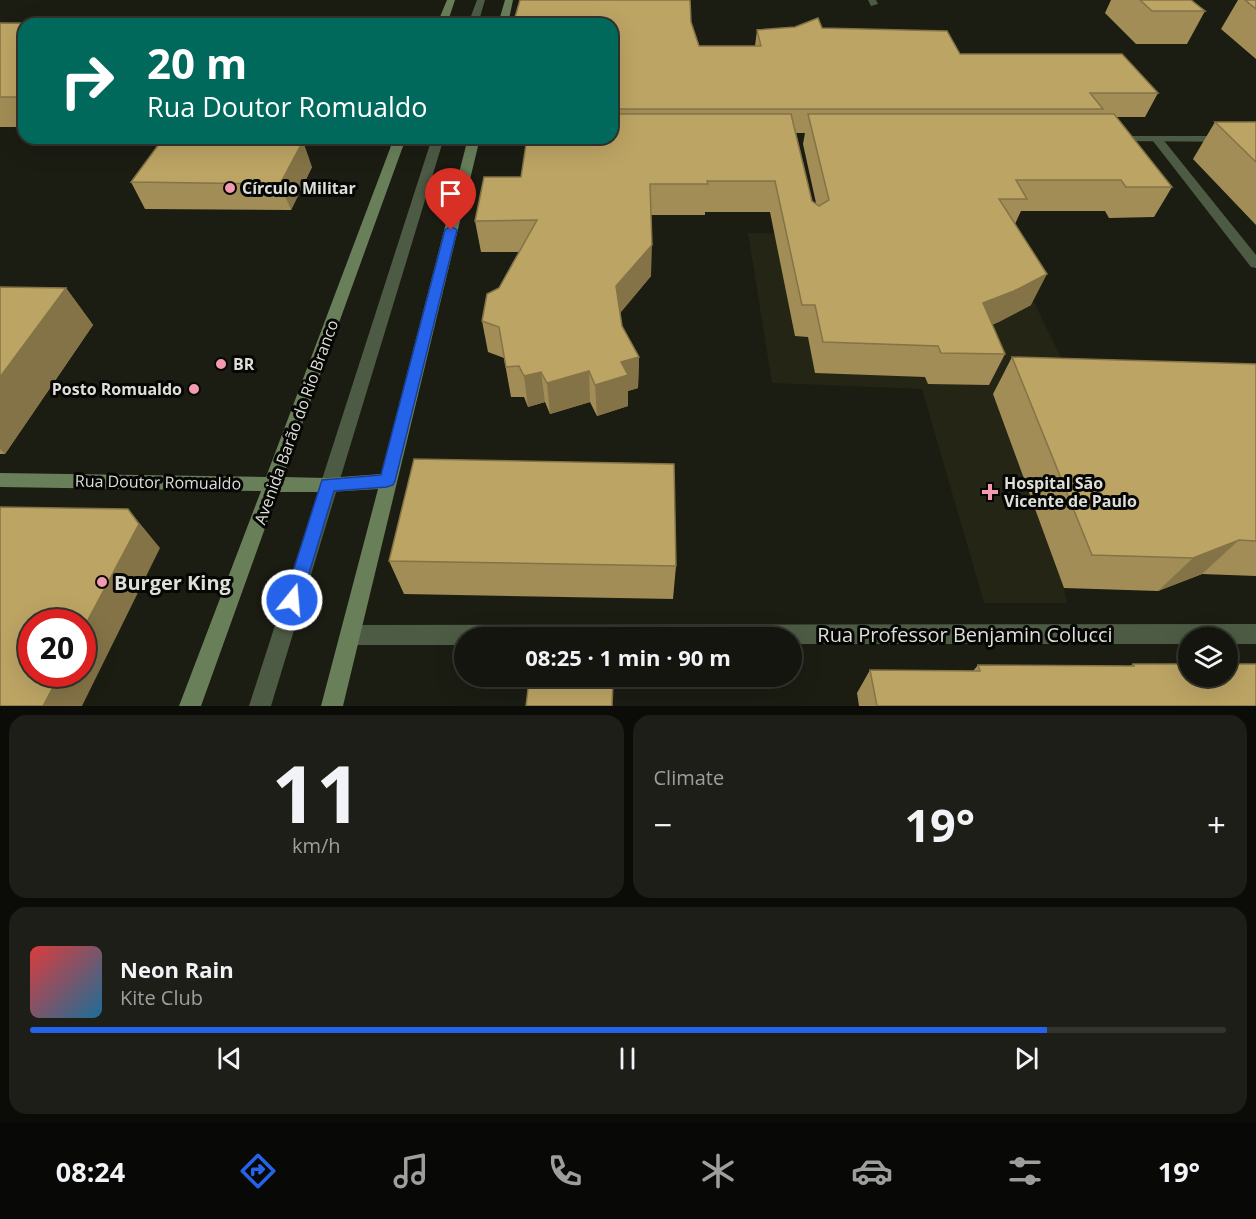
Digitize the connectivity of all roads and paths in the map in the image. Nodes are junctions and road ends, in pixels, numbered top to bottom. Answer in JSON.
{"nodes":[{"id":1,"x":451,"y":0,"type":"edge"},
{"id":2,"x":481,"y":0,"type":"edge"},
{"id":3,"x":509,"y":0,"type":"edge"},
{"id":4,"x":444,"y":18,"type":"edge"},
{"id":5,"x":475,"y":18,"type":"edge"},
{"id":6,"x":504,"y":18,"type":"edge"},
{"id":7,"x":1098,"y":139,"type":"edge"},
{"id":8,"x":1157,"y":139,"type":"junction"},
{"id":9,"x":1256,"y":139,"type":"edge"},
{"id":10,"x":398,"y":144,"type":"edge"},
{"id":11,"x":436,"y":144,"type":"edge"},
{"id":12,"x":472,"y":144,"type":"edge"},
{"id":13,"x":1250,"y":248,"type":"edge"},
{"id":14,"x":1256,"y":264,"type":"edge"},
{"id":15,"x":0,"y":480,"type":"edge"},
{"id":16,"x":387,"y":481,"type":"junction"},
{"id":17,"x":273,"y":484,"type":"junction"},
{"id":18,"x":328,"y":485,"type":"junction"},
{"id":19,"x":1256,"y":634,"type":"edge"},
{"id":20,"x":350,"y":635,"type":"junction"},
{"id":21,"x":190,"y":706,"type":"edge"},
{"id":22,"x":260,"y":706,"type":"edge"},
{"id":23,"x":332,"y":706,"type":"edge"}],
"edges":[{"from":1,"to":4,"type":"main road"},
{"from":2,"to":5,"type":"street"},
{"from":3,"to":6,"type":"main road"},
{"from":7,"to":8,"type":"street"},
{"from":8,"to":9,"type":"street"},
{"from":8,"to":13,"type":"street"},
{"from":10,"to":17,"type":"main road","name":"Avenida Barão do Rio Branco"},
{"from":11,"to":18,"type":"street"},
{"from":12,"to":16,"type":"main road"},
{"from":13,"to":14,"type":"street"},
{"from":15,"to":17,"type":"main road","name":"Rua Doutor Romualdo"},
{"from":16,"to":18,"type":"main road","name":"Rua Doutor Romualdo"},
{"from":16,"to":20,"type":"main road"},
{"from":17,"to":18,"type":"main road","name":"Rua Doutor Romualdo"},
{"from":17,"to":21,"type":"main road","name":"Avenida Barão do Rio Branco"},
{"from":18,"to":22,"type":"street"},
{"from":19,"to":20,"type":"street","name":"Rua Professor Benjamin Colucci"},
{"from":20,"to":23,"type":"main road"}]}
